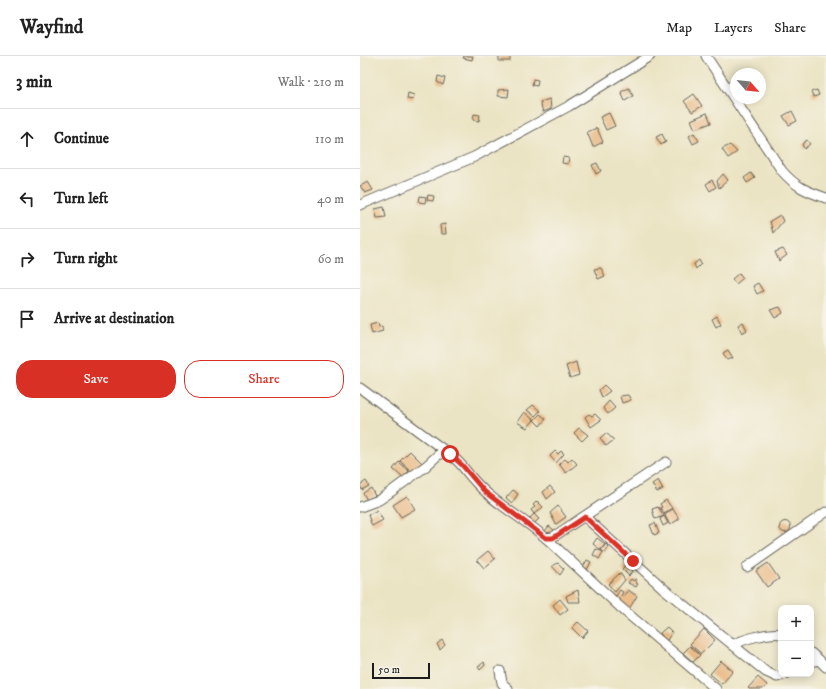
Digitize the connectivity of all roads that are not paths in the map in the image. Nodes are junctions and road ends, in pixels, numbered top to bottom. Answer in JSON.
{"nodes":[{"id":1,"x":650,"y":56,"type":"edge"},
{"id":2,"x":706,"y":56,"type":"edge"},
{"id":3,"x":826,"y":198,"type":"edge"},
{"id":4,"x":360,"y":205,"type":"edge"},
{"id":5,"x":360,"y":388,"type":"edge"},
{"id":6,"x":450,"y":454,"type":"junction"},
{"id":7,"x":666,"y":462,"type":"dead end"},
{"id":8,"x":360,"y":507,"type":"edge"},
{"id":9,"x":826,"y":512,"type":"edge"},
{"id":10,"x":585,"y":517,"type":"junction"},
{"id":11,"x":546,"y":538,"type":"junction"},
{"id":12,"x":748,"y":567,"type":"dead end"},
{"id":13,"x":778,"y":634,"type":"edge"},
{"id":14,"x":733,"y":645,"type":"junction"},
{"id":15,"x":815,"y":661,"type":"edge"},
{"id":16,"x":826,"y":667,"type":"edge"},
{"id":17,"x":500,"y":671,"type":"dead end"},
{"id":18,"x":778,"y":677,"type":"edge"},
{"id":19,"x":508,"y":689,"type":"edge"},
{"id":20,"x":716,"y":689,"type":"edge"}],
"edges":[{"from":1,"to":4,"type":"street"},
{"from":2,"to":3,"type":"street"},
{"from":5,"to":6,"type":"street"},
{"from":6,"to":8,"type":"street"},
{"from":6,"to":11,"type":"street"},
{"from":7,"to":10,"type":"street"},
{"from":9,"to":12,"type":"street"},
{"from":10,"to":11,"type":"street"},
{"from":10,"to":14,"type":"street"},
{"from":11,"to":20,"type":"street"},
{"from":13,"to":14,"type":"street"},
{"from":14,"to":18,"type":"street"},
{"from":15,"to":16,"type":"street"},
{"from":17,"to":19,"type":"street"}]}
